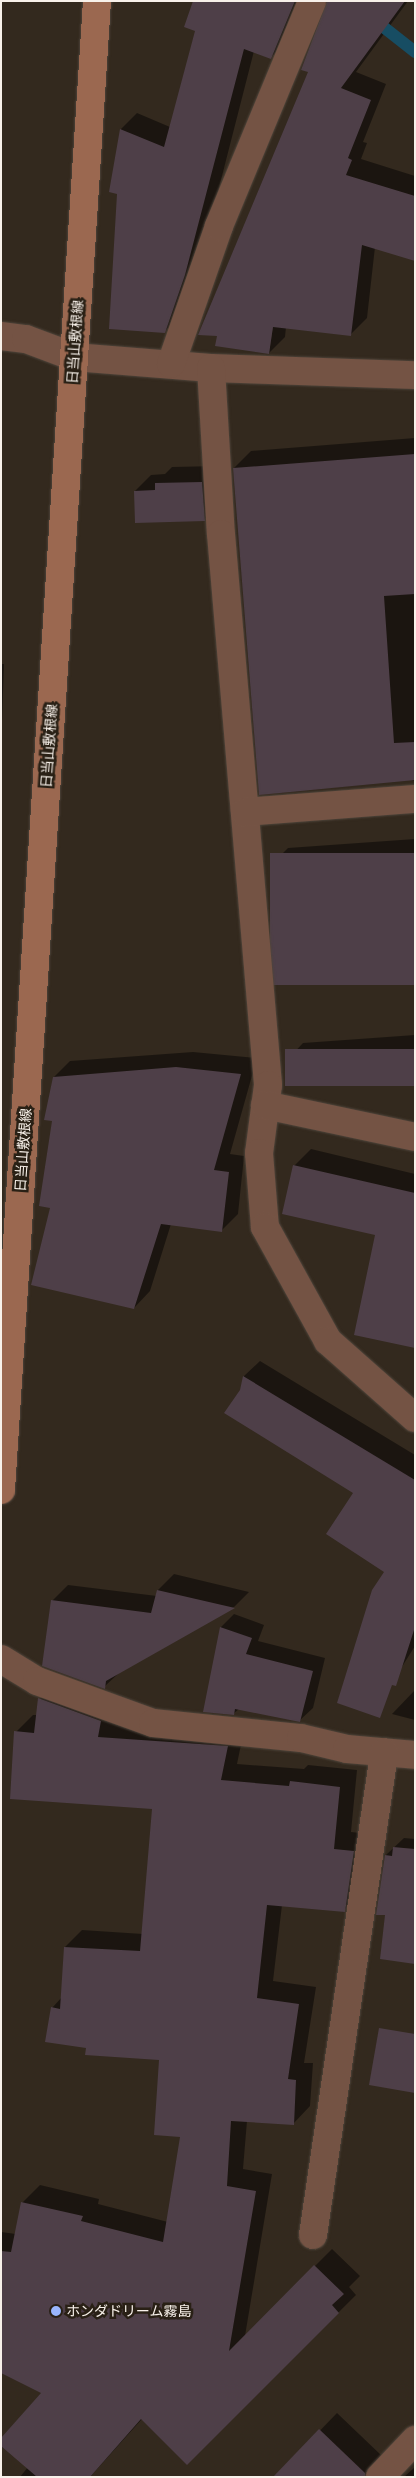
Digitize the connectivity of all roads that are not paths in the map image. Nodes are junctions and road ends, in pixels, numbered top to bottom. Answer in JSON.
{"nodes":[{"id":1,"x":98,"y":1,"type":"edge"},
{"id":2,"x":312,"y":1,"type":"edge"},
{"id":3,"x":1,"y":336,"type":"edge"},
{"id":4,"x":74,"y":357,"type":"junction"},
{"id":5,"x":171,"y":364,"type":"junction"},
{"id":6,"x":211,"y":368,"type":"junction"},
{"id":7,"x":415,"y":375,"type":"edge"},
{"id":8,"x":415,"y":799,"type":"edge"},
{"id":9,"x":245,"y":812,"type":"junction"},
{"id":10,"x":265,"y":1105,"type":"junction"},
{"id":11,"x":415,"y":1137,"type":"edge"},
{"id":12,"x":415,"y":1418,"type":"edge"},
{"id":13,"x":1,"y":1490,"type":"edge"},
{"id":14,"x":1,"y":1659,"type":"edge"},
{"id":15,"x":384,"y":1752,"type":"junction"},
{"id":16,"x":415,"y":1755,"type":"edge"},
{"id":17,"x":313,"y":2235,"type":"dead end"},
{"id":18,"x":415,"y":2440,"type":"edge"},
{"id":19,"x":380,"y":2477,"type":"edge"}],
"edges":[{"from":1,"to":4,"type":"main road","name":"日当山敷根線"},
{"from":2,"to":5,"type":"street"},
{"from":3,"to":4,"type":"street"},
{"from":4,"to":5,"type":"street"},
{"from":4,"to":13,"type":"main road","name":"日当山敷根線"},
{"from":5,"to":6,"type":"street"},
{"from":6,"to":7,"type":"street"},
{"from":6,"to":9,"type":"street"},
{"from":8,"to":9,"type":"street"},
{"from":9,"to":10,"type":"street"},
{"from":10,"to":11,"type":"street"},
{"from":10,"to":12,"type":"street"},
{"from":14,"to":15,"type":"street"},
{"from":15,"to":16,"type":"street"},
{"from":15,"to":17,"type":"street"},
{"from":18,"to":19,"type":"street"}]}
